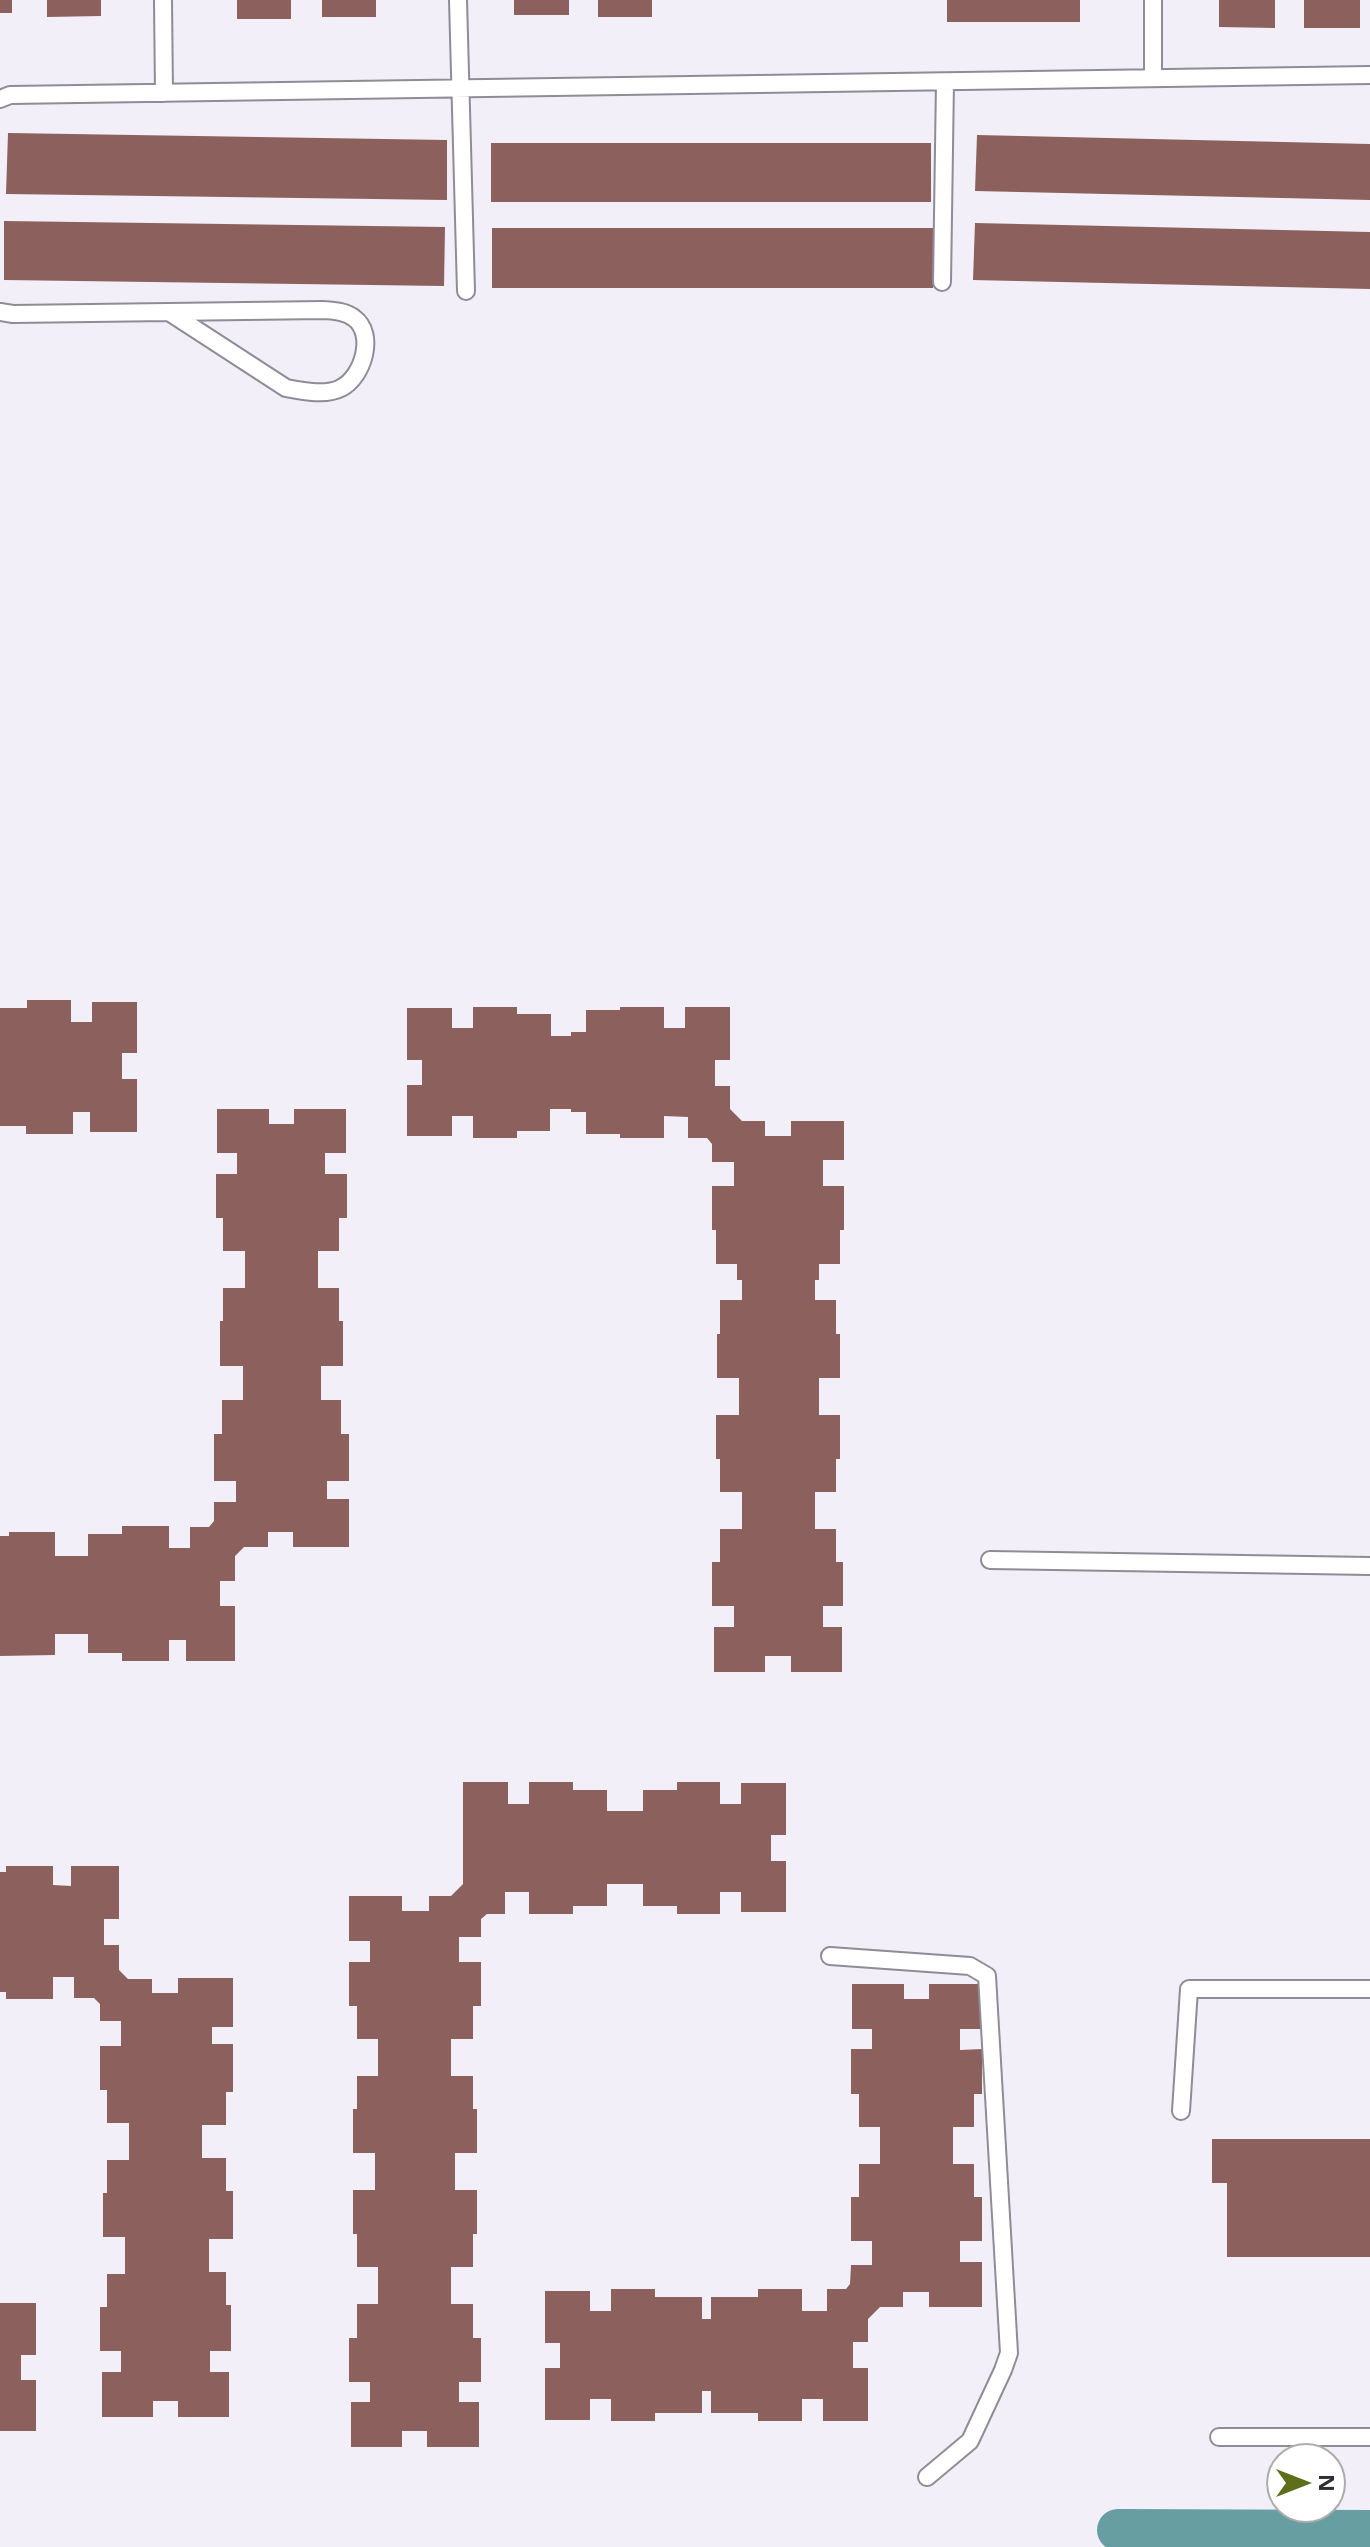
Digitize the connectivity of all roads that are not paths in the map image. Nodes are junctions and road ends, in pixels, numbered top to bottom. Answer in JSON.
{"nodes":[{"id":1,"x":163,"y":0,"type":"edge"},
{"id":2,"x":458,"y":0,"type":"edge"},
{"id":3,"x":1153,"y":0,"type":"edge"},
{"id":4,"x":1370,"y":75,"type":"edge"},
{"id":5,"x":1153,"y":78,"type":"junction"},
{"id":6,"x":945,"y":82,"type":"junction"},
{"id":7,"x":459,"y":89,"type":"junction"},
{"id":8,"x":164,"y":93,"type":"junction"},
{"id":9,"x":0,"y":99,"type":"edge"},
{"id":10,"x":942,"y":282,"type":"dead end"},
{"id":11,"x":466,"y":291,"type":"dead end"},
{"id":12,"x":0,"y":312,"type":"edge"},
{"id":13,"x":169,"y":312,"type":"junction"},
{"id":14,"x":990,"y":1560,"type":"dead end"},
{"id":15,"x":1370,"y":1566,"type":"edge"},
{"id":16,"x":830,"y":1956,"type":"dead end"},
{"id":17,"x":1370,"y":1989,"type":"edge"},
{"id":18,"x":1181,"y":2111,"type":"dead end"},
{"id":19,"x":1219,"y":2437,"type":"dead end"},
{"id":20,"x":1370,"y":2437,"type":"edge"},
{"id":21,"x":927,"y":2477,"type":"dead end"}],
"edges":[{"from":1,"to":8,"type":"lane"},
{"from":2,"to":7,"type":"lane"},
{"from":3,"to":5,"type":"lane"},
{"from":4,"to":5,"type":"lane"},
{"from":5,"to":6,"type":"lane"},
{"from":6,"to":7,"type":"lane"},
{"from":6,"to":10,"type":"lane"},
{"from":7,"to":8,"type":"lane"},
{"from":7,"to":11,"type":"lane"},
{"from":8,"to":9,"type":"lane"},
{"from":12,"to":13,"type":"lane"},
{"from":13,"to":13,"type":"lane"},
{"from":14,"to":15,"type":"lane"},
{"from":16,"to":21,"type":"lane"},
{"from":17,"to":18,"type":"lane"},
{"from":19,"to":20,"type":"lane"}]}
